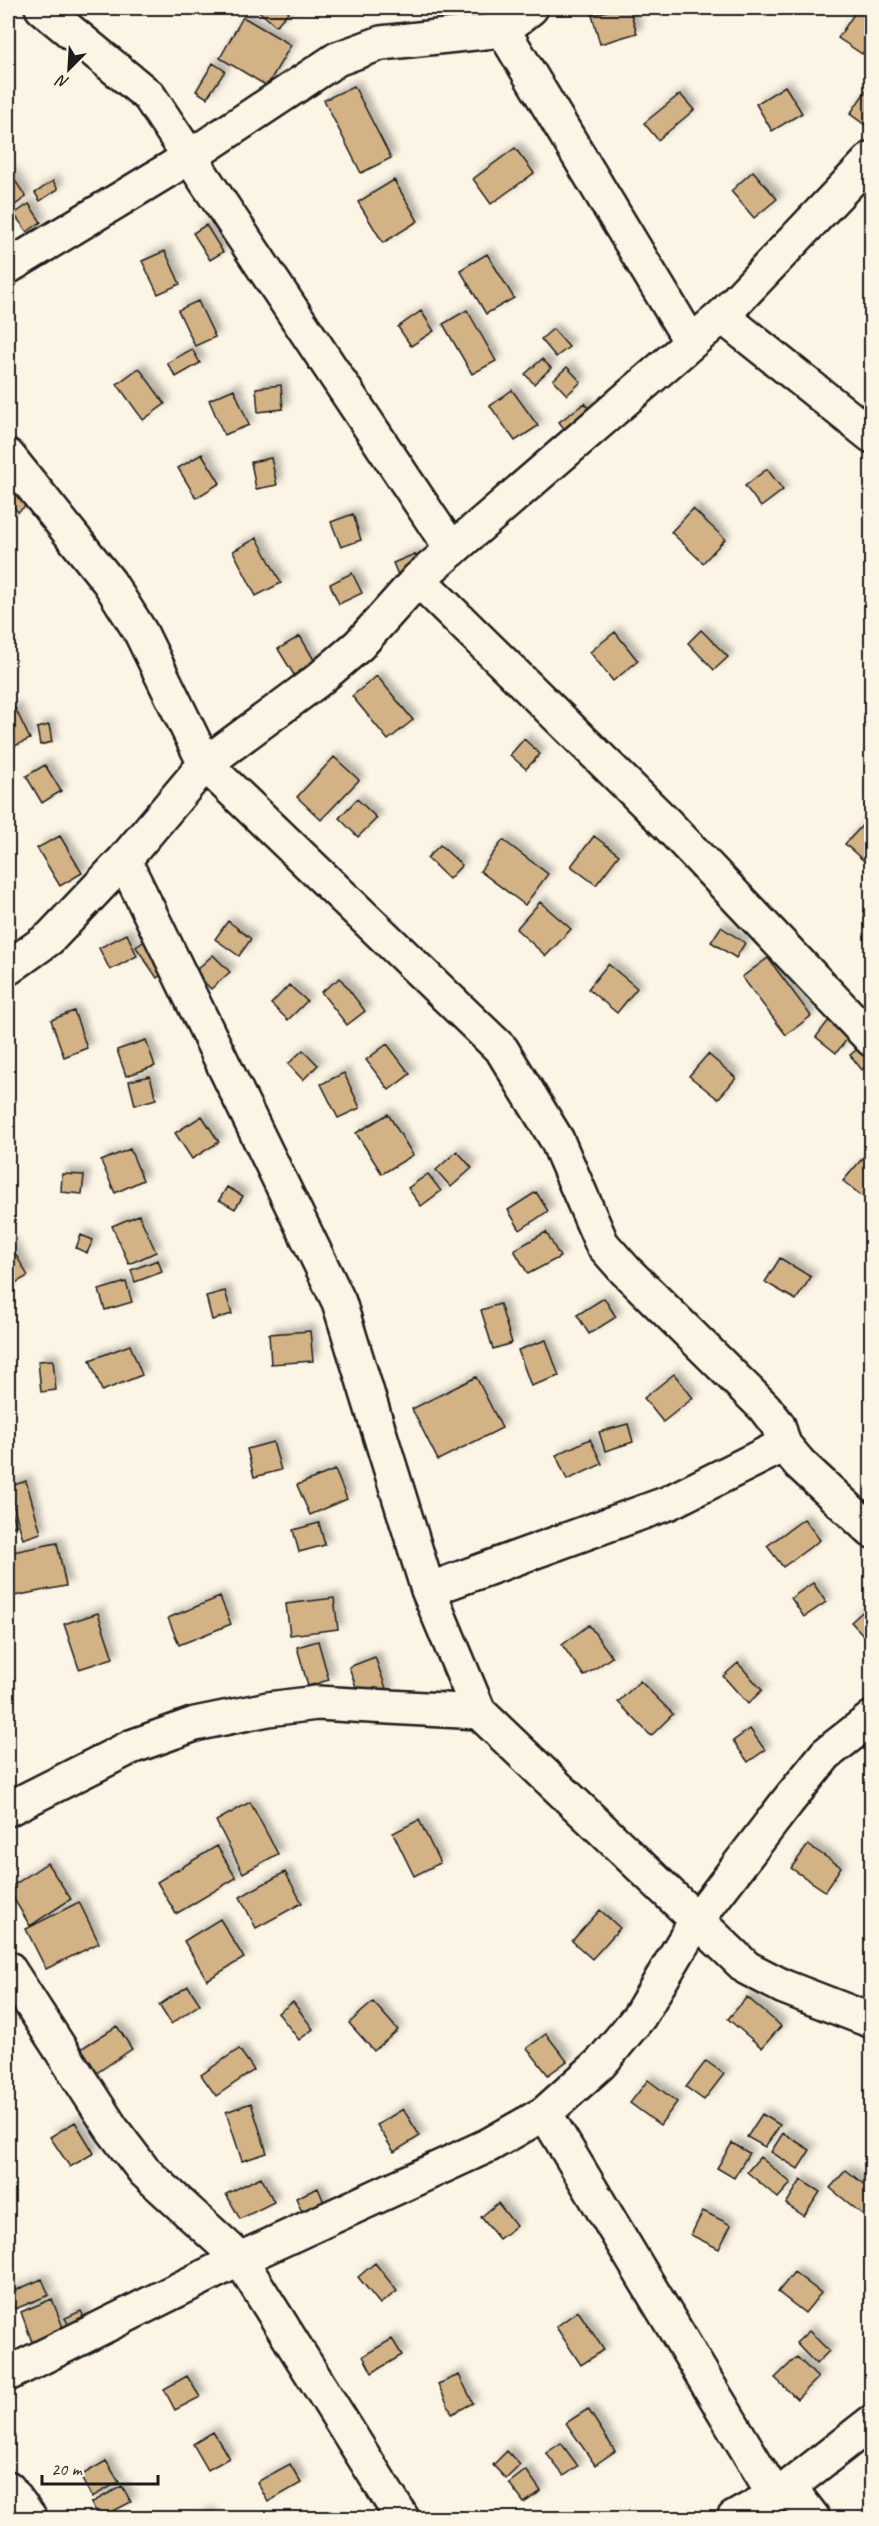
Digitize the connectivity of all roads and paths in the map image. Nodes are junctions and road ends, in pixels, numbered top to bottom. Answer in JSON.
{"nodes":[{"id":1,"x":42,"y":8,"type":"edge"},
{"id":2,"x":531,"y":8,"type":"edge"},
{"id":3,"x":503,"y":30,"type":"junction"},
{"id":4,"x":189,"y":158,"type":"junction"},
{"id":5,"x":872,"y":158,"type":"edge"},
{"id":6,"x":8,"y":267,"type":"edge"},
{"id":7,"x":722,"y":316,"type":"junction"},
{"id":8,"x":691,"y":342,"type":"junction"},
{"id":9,"x":872,"y":436,"type":"edge"},
{"id":10,"x":8,"y":456,"type":"edge"},
{"id":11,"x":452,"y":550,"type":"junction"},
{"id":12,"x":418,"y":579,"type":"junction"},
{"id":13,"x":205,"y":764,"type":"junction"},
{"id":14,"x":124,"y":860,"type":"junction"},
{"id":15,"x":8,"y":968,"type":"edge"},
{"id":16,"x":872,"y":1040,"type":"edge"},
{"id":17,"x":784,"y":1445,"type":"junction"},
{"id":18,"x":872,"y":1531,"type":"edge"},
{"id":19,"x":428,"y":1590,"type":"junction"},
{"id":20,"x":479,"y":1712,"type":"junction"},
{"id":21,"x":872,"y":1718,"type":"edge"},
{"id":22,"x":8,"y":1809,"type":"edge"},
{"id":23,"x":696,"y":1921,"type":"junction"},
{"id":24,"x":8,"y":1968,"type":"edge"},
{"id":25,"x":872,"y":2021,"type":"edge"},
{"id":26,"x":545,"y":2113,"type":"junction"},
{"id":27,"x":240,"y":2259,"type":"junction"},
{"id":28,"x":8,"y":2374,"type":"edge"},
{"id":29,"x":872,"y":2422,"type":"edge"},
{"id":30,"x":8,"y":2488,"type":"edge"},
{"id":31,"x":782,"y":2491,"type":"junction"},
{"id":32,"x":30,"y":2518,"type":"edge"},
{"id":33,"x":402,"y":2518,"type":"edge"},
{"id":34,"x":734,"y":2518,"type":"edge"},
{"id":35,"x":813,"y":2518,"type":"edge"}],
"edges":[{"from":1,"to":4,"type":"street"},
{"from":2,"to":3,"type":"street"},
{"from":3,"to":4,"type":"street"},
{"from":3,"to":8,"type":"street"},
{"from":4,"to":6,"type":"street"},
{"from":4,"to":11,"type":"street"},
{"from":5,"to":7,"type":"street"},
{"from":7,"to":8,"type":"street"},
{"from":7,"to":9,"type":"street"},
{"from":8,"to":11,"type":"street"},
{"from":10,"to":13,"type":"street"},
{"from":11,"to":12,"type":"street"},
{"from":12,"to":13,"type":"street"},
{"from":12,"to":16,"type":"street"},
{"from":13,"to":14,"type":"street"},
{"from":13,"to":17,"type":"street"},
{"from":14,"to":15,"type":"street"},
{"from":14,"to":19,"type":"street"},
{"from":17,"to":18,"type":"street"},
{"from":17,"to":19,"type":"street"},
{"from":19,"to":20,"type":"street"},
{"from":20,"to":22,"type":"street"},
{"from":20,"to":23,"type":"street"},
{"from":21,"to":23,"type":"street"},
{"from":23,"to":25,"type":"street"},
{"from":23,"to":26,"type":"street"},
{"from":24,"to":27,"type":"street"},
{"from":26,"to":27,"type":"street"},
{"from":26,"to":31,"type":"street"},
{"from":27,"to":28,"type":"street"},
{"from":27,"to":33,"type":"street"},
{"from":29,"to":31,"type":"street"},
{"from":30,"to":32,"type":"street"},
{"from":31,"to":34,"type":"street"},
{"from":31,"to":35,"type":"street"}]}
